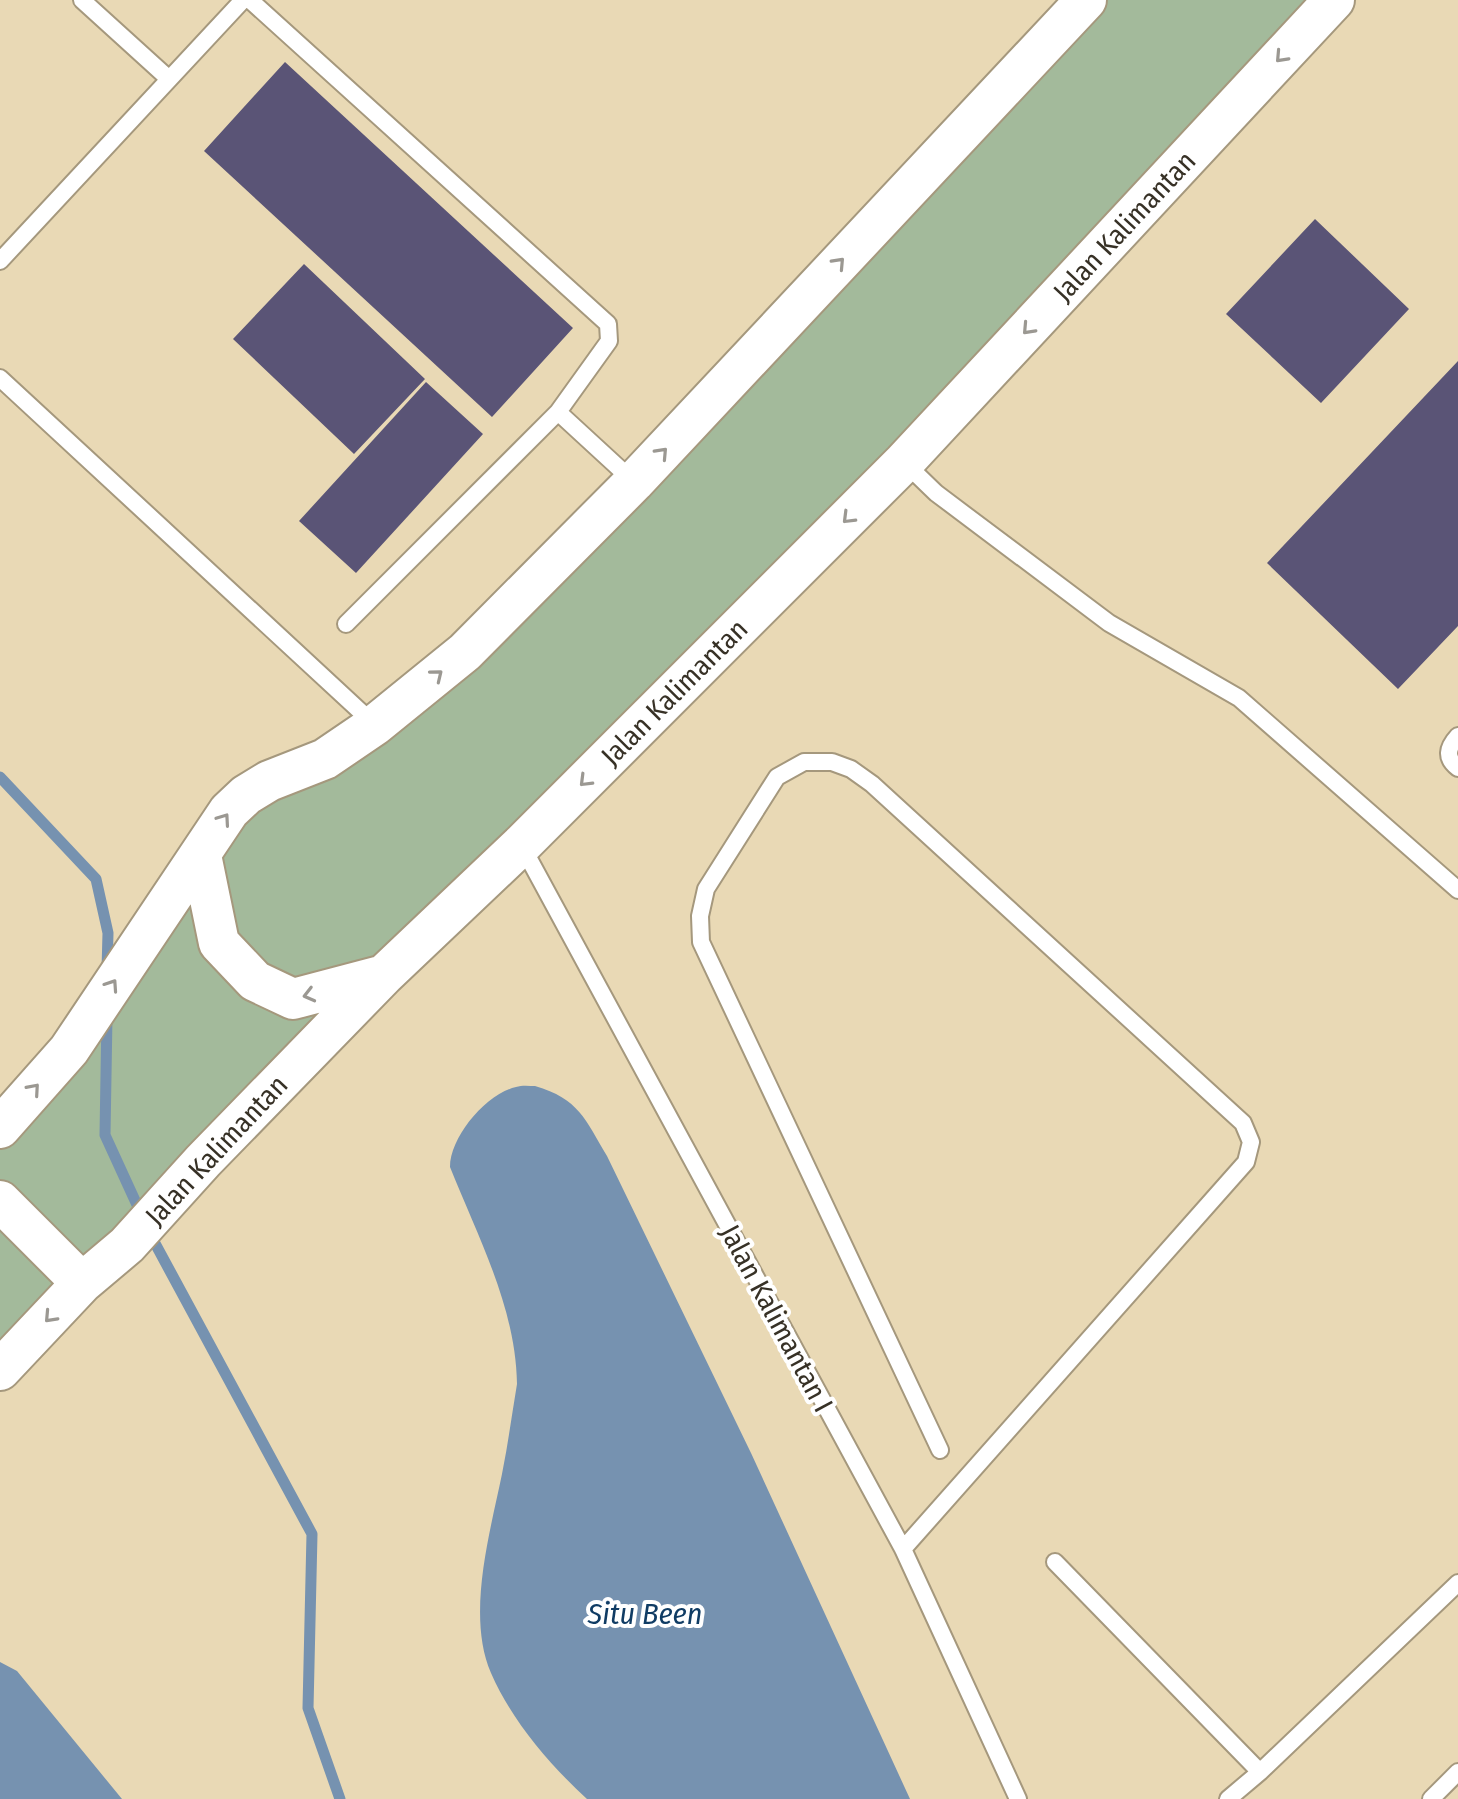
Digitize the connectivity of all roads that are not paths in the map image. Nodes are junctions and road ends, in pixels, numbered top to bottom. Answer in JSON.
{"nodes":[{"id":1,"x":82,"y":0,"type":"edge"},
{"id":2,"x":243,"y":0,"type":"edge"},
{"id":3,"x":250,"y":0,"type":"edge"},
{"id":4,"x":1086,"y":0,"type":"edge"},
{"id":5,"x":1334,"y":0,"type":"edge"},
{"id":6,"x":169,"y":79,"type":"junction"},
{"id":7,"x":0,"y":261,"type":"edge"},
{"id":8,"x":0,"y":378,"type":"edge"},
{"id":9,"x":558,"y":412,"type":"junction"},
{"id":10,"x":904,"y":462,"type":"junction"},
{"id":11,"x":634,"y":482,"type":"junction"},
{"id":12,"x":346,"y":624,"type":"dead end"},
{"id":13,"x":375,"y":725,"type":"junction"},
{"id":14,"x":1458,"y":736,"type":"edge"},
{"id":15,"x":1458,"y":768,"type":"edge"},
{"id":16,"x":521,"y":845,"type":"junction"},
{"id":17,"x":201,"y":855,"type":"junction"},
{"id":18,"x":1458,"y":890,"type":"edge"},
{"id":19,"x":384,"y":975,"type":"junction"},
{"id":20,"x":0,"y":1128,"type":"edge"},
{"id":21,"x":0,"y":1201,"type":"edge"},
{"id":22,"x":82,"y":1283,"type":"junction"},
{"id":23,"x":0,"y":1370,"type":"edge"},
{"id":24,"x":940,"y":1450,"type":"dead end"},
{"id":25,"x":903,"y":1549,"type":"junction"},
{"id":26,"x":1055,"y":1562,"type":"dead end"},
{"id":27,"x":1458,"y":1583,"type":"edge"},
{"id":28,"x":1260,"y":1772,"type":"junction"},
{"id":29,"x":1458,"y":1772,"type":"edge"},
{"id":30,"x":1018,"y":1799,"type":"edge"},
{"id":31,"x":1228,"y":1799,"type":"edge"},
{"id":32,"x":1431,"y":1799,"type":"edge"}],
"edges":[{"from":1,"to":6,"type":"lane"},
{"from":2,"to":6,"type":"lane"},
{"from":3,"to":9,"type":"lane"},
{"from":11,"to":4,"type":"street","one_way":true},
{"from":5,"to":10,"type":"street","name":"Jalan Kalimantan","one_way":true},
{"from":6,"to":7,"type":"lane"},
{"from":8,"to":13,"type":"lane"},
{"from":9,"to":11,"type":"lane"},
{"from":9,"to":12,"type":"lane"},
{"from":10,"to":16,"type":"street","name":"Jalan Kalimantan","one_way":true},
{"from":10,"to":18,"type":"lane"},
{"from":13,"to":11,"type":"street","one_way":true},
{"from":17,"to":13,"type":"street","one_way":true},
{"from":14,"to":15,"type":"lane"},
{"from":16,"to":19,"type":"street","name":"Jalan Kalimantan"},
{"from":16,"to":25,"type":"lane","name":"Jalan Kalimantan I"},
{"from":19,"to":17,"type":"street","one_way":true},
{"from":20,"to":17,"type":"street","one_way":true},
{"from":19,"to":22,"type":"street","name":"Jalan Kalimantan"},
{"from":21,"to":22,"type":"street"},
{"from":22,"to":23,"type":"street","name":"Jalan Kalimantan","one_way":true},
{"from":24,"to":25,"type":"lane"},
{"from":25,"to":30,"type":"lane","name":"Jalan Kalimantan I"},
{"from":26,"to":28,"type":"lane"},
{"from":27,"to":28,"type":"lane"},
{"from":28,"to":31,"type":"lane"},
{"from":29,"to":32,"type":"lane"}]}
